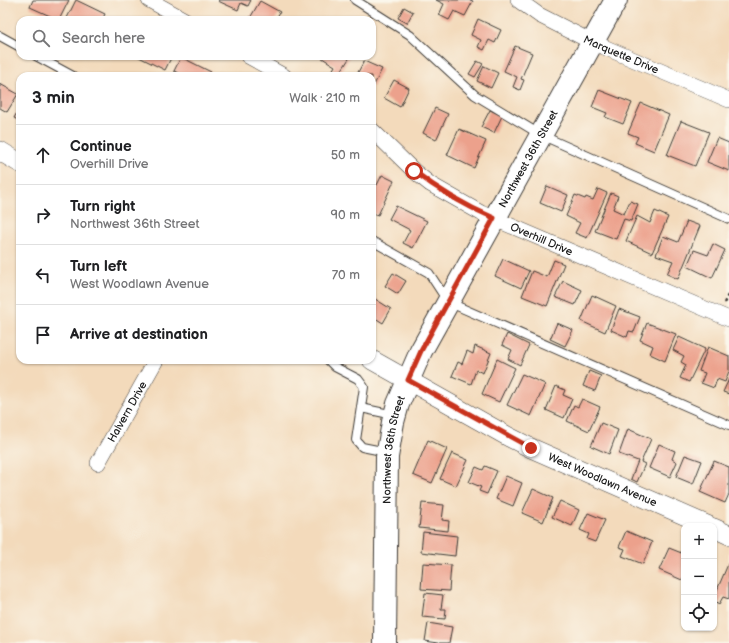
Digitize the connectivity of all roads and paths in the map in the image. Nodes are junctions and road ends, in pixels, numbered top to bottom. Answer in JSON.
{"nodes":[{"id":1,"x":149,"y":0,"type":"edge"},
{"id":2,"x":355,"y":0,"type":"edge"},
{"id":3,"x":518,"y":0,"type":"edge"},
{"id":4,"x":616,"y":0,"type":"edge"},
{"id":5,"x":178,"y":16,"type":"edge"},
{"id":6,"x":0,"y":36,"type":"edge"},
{"id":7,"x":592,"y":42,"type":"junction"},
{"id":8,"x":16,"y":45,"type":"edge"},
{"id":9,"x":43,"y":60,"type":"edge"},
{"id":10,"x":255,"y":60,"type":"edge"},
{"id":11,"x":66,"y":72,"type":"edge"},
{"id":12,"x":277,"y":72,"type":"edge"},
{"id":13,"x":729,"y":100,"type":"edge"},
{"id":14,"x":376,"y":134,"type":"edge"},
{"id":15,"x":541,"y":135,"type":"junction"},
{"id":16,"x":0,"y":151,"type":"edge"},
{"id":17,"x":16,"y":161,"type":"edge"},
{"id":18,"x":494,"y":218,"type":"junction"},
{"id":19,"x":729,"y":219,"type":"edge"},
{"id":20,"x":376,"y":243,"type":"edge"},
{"id":21,"x":448,"y":302,"type":"junction"},
{"id":22,"x":729,"y":319,"type":"edge"},
{"id":23,"x":376,"y":362,"type":"edge"},
{"id":24,"x":154,"y":364,"type":"edge"},
{"id":25,"x":332,"y":364,"type":"edge"},
{"id":26,"x":408,"y":380,"type":"junction"},
{"id":27,"x":361,"y":408,"type":"junction"},
{"id":28,"x":395,"y":415,"type":"junction"},
{"id":29,"x":729,"y":425,"type":"edge"},
{"id":30,"x":387,"y":452,"type":"junction"},
{"id":31,"x":98,"y":463,"type":"dead end"},
{"id":32,"x":702,"y":523,"type":"edge"},
{"id":33,"x":717,"y":529,"type":"edge"},
{"id":34,"x":729,"y":535,"type":"edge"},
{"id":35,"x":385,"y":643,"type":"edge"}],
"edges":[{"from":1,"to":5,"type":"street"},
{"from":2,"to":15,"type":"lane"},
{"from":3,"to":7,"type":"street","name":"Marquette Drive"},
{"from":4,"to":7,"type":"main road","name":"Northwest 36th Street"},
{"from":6,"to":8,"type":"lane"},
{"from":7,"to":13,"type":"street","name":"Marquette Drive"},
{"from":7,"to":15,"type":"main road","name":"Northwest 36th Street"},
{"from":9,"to":11,"type":"lane"},
{"from":10,"to":12,"type":"street"},
{"from":14,"to":18,"type":"street","name":"Overhill Drive"},
{"from":15,"to":18,"type":"main road","name":"Northwest 36th Street"},
{"from":15,"to":19,"type":"lane"},
{"from":16,"to":17,"type":"street"},
{"from":18,"to":21,"type":"main road","name":"Northwest 36th Street"},
{"from":18,"to":22,"type":"street","name":"Overhill Drive"},
{"from":20,"to":21,"type":"lane"},
{"from":21,"to":26,"type":"main road","name":"Northwest 36th Street"},
{"from":21,"to":29,"type":"lane"},
{"from":23,"to":26,"type":"street","name":"West Woodlawn Avenue"},
{"from":24,"to":31,"type":"street","name":"Halvern Drive"},
{"from":25,"to":27,"type":"lane"},
{"from":26,"to":28,"type":"main road","name":"Northwest 36th Street"},
{"from":26,"to":32,"type":"street","name":"West Woodlawn Avenue"},
{"from":27,"to":28,"type":"lane"},
{"from":27,"to":30,"type":"lane"},
{"from":28,"to":30,"type":"main road","name":"Northwest 36th Street"},
{"from":30,"to":35,"type":"main road","name":"Northwest 36th Street"},
{"from":33,"to":34,"type":"street"}]}
